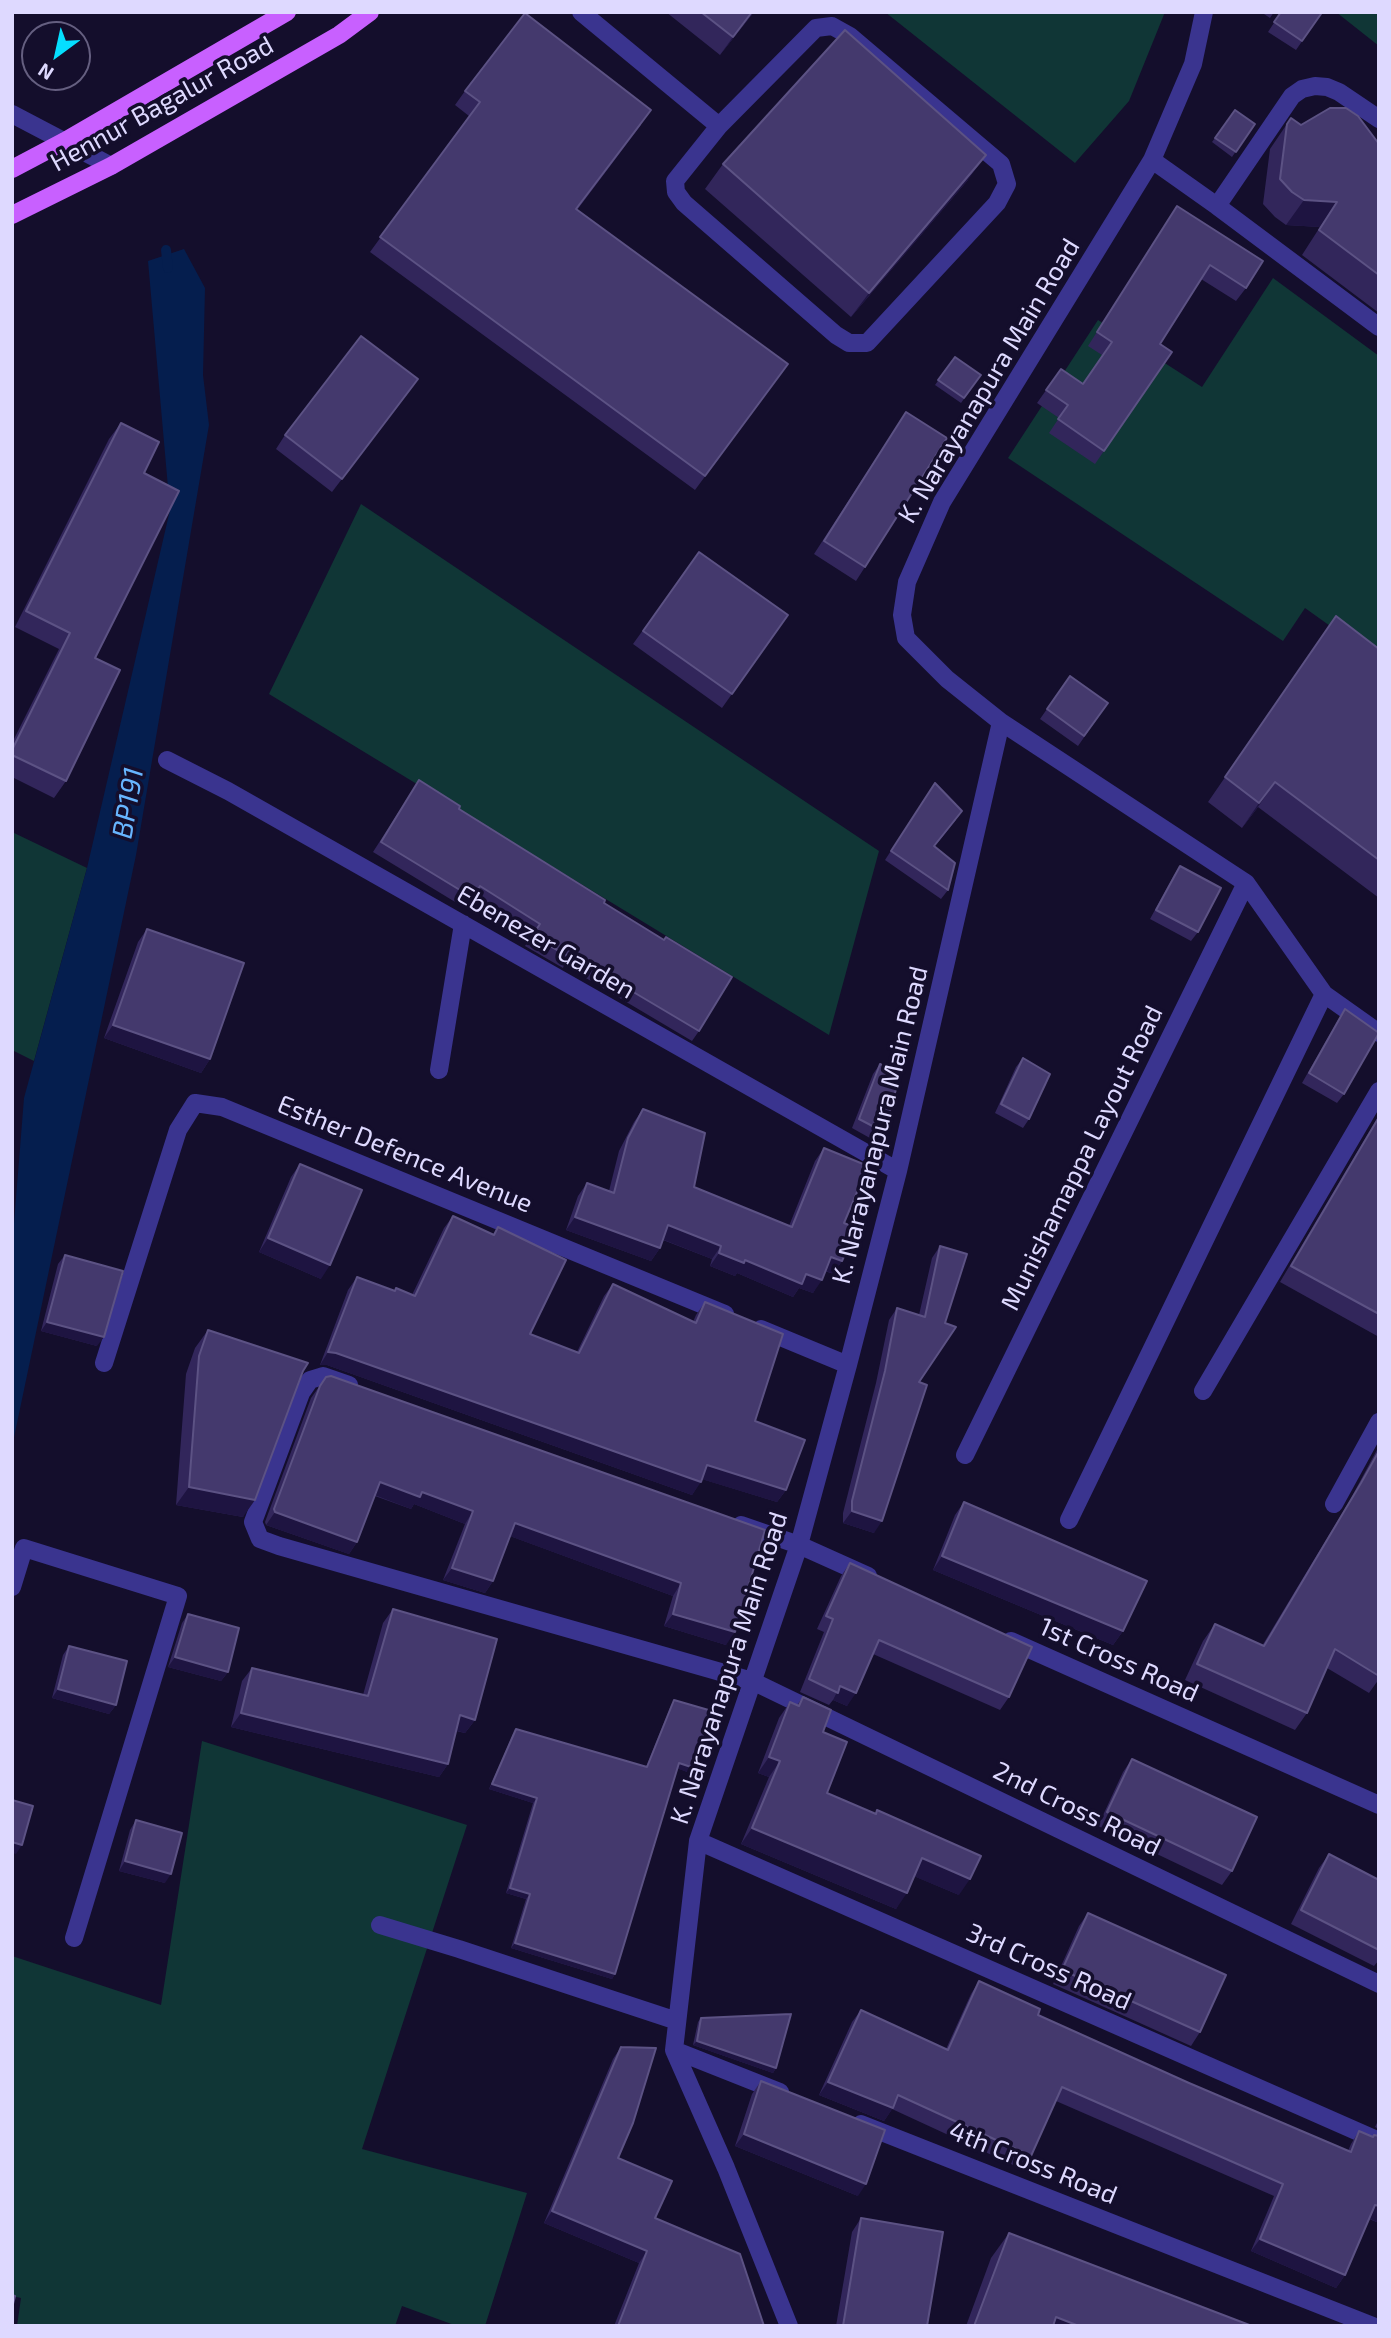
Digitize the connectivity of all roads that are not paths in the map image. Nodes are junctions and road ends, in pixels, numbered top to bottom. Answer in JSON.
{"nodes":[{"id":1,"x":288,"y":12,"type":"edge"},
{"id":2,"x":370,"y":12,"type":"edge"},
{"id":3,"x":581,"y":12,"type":"edge"},
{"id":4,"x":1204,"y":12,"type":"edge"},
{"id":5,"x":12,"y":114,"type":"edge"},
{"id":6,"x":1379,"y":119,"type":"edge"},
{"id":7,"x":719,"y":126,"type":"junction"},
{"id":8,"x":65,"y":141,"type":"junction"},
{"id":9,"x":1152,"y":160,"type":"junction"},
{"id":10,"x":111,"y":166,"type":"junction"},
{"id":11,"x":12,"y":169,"type":"edge"},
{"id":12,"x":1217,"y":206,"type":"junction"},
{"id":13,"x":12,"y":215,"type":"edge"},
{"id":14,"x":1379,"y":327,"type":"edge"},
{"id":15,"x":1001,"y":722,"type":"junction"},
{"id":16,"x":167,"y":760,"type":"dead end"},
{"id":17,"x":1246,"y":883,"type":"junction"},
{"id":18,"x":463,"y":924,"type":"junction"},
{"id":19,"x":1324,"y":994,"type":"junction"},
{"id":20,"x":1379,"y":1033,"type":"edge"},
{"id":21,"x":439,"y":1070,"type":"dead end"},
{"id":22,"x":1379,"y":1091,"type":"edge"},
{"id":23,"x":898,"y":1171,"type":"junction"},
{"id":24,"x":104,"y":1363,"type":"dead end"},
{"id":25,"x":848,"y":1365,"type":"junction"},
{"id":26,"x":362,"y":1390,"type":"edge"},
{"id":27,"x":1203,"y":1391,"type":"dead end"},
{"id":28,"x":1379,"y":1422,"type":"edge"},
{"id":29,"x":965,"y":1455,"type":"dead end"},
{"id":30,"x":1334,"y":1504,"type":"dead end"},
{"id":31,"x":722,"y":1518,"type":"edge"},
{"id":32,"x":1069,"y":1520,"type":"dead end"},
{"id":33,"x":799,"y":1545,"type":"junction"},
{"id":34,"x":887,"y":1585,"type":"edge"},
{"id":35,"x":12,"y":1587,"type":"edge"},
{"id":36,"x":1001,"y":1636,"type":"edge"},
{"id":37,"x":752,"y":1681,"type":"junction"},
{"id":38,"x":1379,"y":1805,"type":"edge"},
{"id":39,"x":698,"y":1841,"type":"junction"},
{"id":40,"x":380,"y":1925,"type":"dead end"},
{"id":41,"x":74,"y":1938,"type":"dead end"},
{"id":42,"x":1379,"y":1984,"type":"edge"},
{"id":43,"x":677,"y":2021,"type":"junction"},
{"id":44,"x":674,"y":2050,"type":"junction"},
{"id":45,"x":790,"y":2096,"type":"edge"},
{"id":46,"x":842,"y":2116,"type":"edge"},
{"id":47,"x":1379,"y":2141,"type":"edge"},
{"id":48,"x":789,"y":2326,"type":"edge"},
{"id":49,"x":1373,"y":2326,"type":"edge"}],
"edges":[{"from":1,"to":8,"type":"main road","name":"Hennur Bagalur Road"},
{"from":2,"to":10,"type":"main road","name":"Hennur Bagalur Road"},
{"from":3,"to":7,"type":"street"},
{"from":4,"to":9,"type":"street","name":"K. Narayanapura Main Road"},
{"from":5,"to":8,"type":"street"},
{"from":6,"to":12,"type":"street"},
{"from":7,"to":7,"type":"street"},
{"from":8,"to":10,"type":"street"},
{"from":8,"to":11,"type":"main road","name":"Hennur Bagalur Road"},
{"from":9,"to":12,"type":"street"},
{"from":9,"to":15,"type":"street","name":"K. Narayanapura Main Road"},
{"from":10,"to":13,"type":"main road","name":"Hennur Bagalur Road"},
{"from":12,"to":14,"type":"street"},
{"from":15,"to":17,"type":"street"},
{"from":15,"to":23,"type":"street","name":"K. Narayanapura Main Road"},
{"from":16,"to":18,"type":"street","name":"Ebenezer Garden"},
{"from":17,"to":19,"type":"street"},
{"from":17,"to":29,"type":"street","name":"Munishamappa Layout Road"},
{"from":18,"to":21,"type":"street"},
{"from":18,"to":23,"type":"street","name":"Ebenezer Garden"},
{"from":19,"to":20,"type":"street"},
{"from":19,"to":32,"type":"street"},
{"from":22,"to":27,"type":"street"},
{"from":23,"to":25,"type":"street","name":"K. Narayanapura Main Road"},
{"from":24,"to":25,"type":"street","name":"Esther Defence Avenue"},
{"from":25,"to":33,"type":"street","name":"K. Narayanapura Main Road"},
{"from":26,"to":37,"type":"street","name":"2nd Cross Road"},
{"from":28,"to":30,"type":"street"},
{"from":31,"to":33,"type":"street"},
{"from":33,"to":34,"type":"street"},
{"from":33,"to":37,"type":"street","name":"K. Narayanapura Main Road"},
{"from":35,"to":41,"type":"street"},
{"from":36,"to":38,"type":"street","name":"1st Cross Road"},
{"from":37,"to":39,"type":"street","name":"K. Narayanapura Main Road"},
{"from":37,"to":42,"type":"street","name":"2nd Cross Road"},
{"from":39,"to":43,"type":"street","name":"K. Narayanapura Main Road"},
{"from":39,"to":47,"type":"street","name":"3rd Cross Road"},
{"from":40,"to":43,"type":"street"},
{"from":43,"to":44,"type":"street","name":"K. Narayanapura Main Road"},
{"from":44,"to":45,"type":"street"},
{"from":44,"to":48,"type":"street","name":"K. Narayanapura Main Road"},
{"from":46,"to":49,"type":"street","name":"4th Cross Road"}]}
